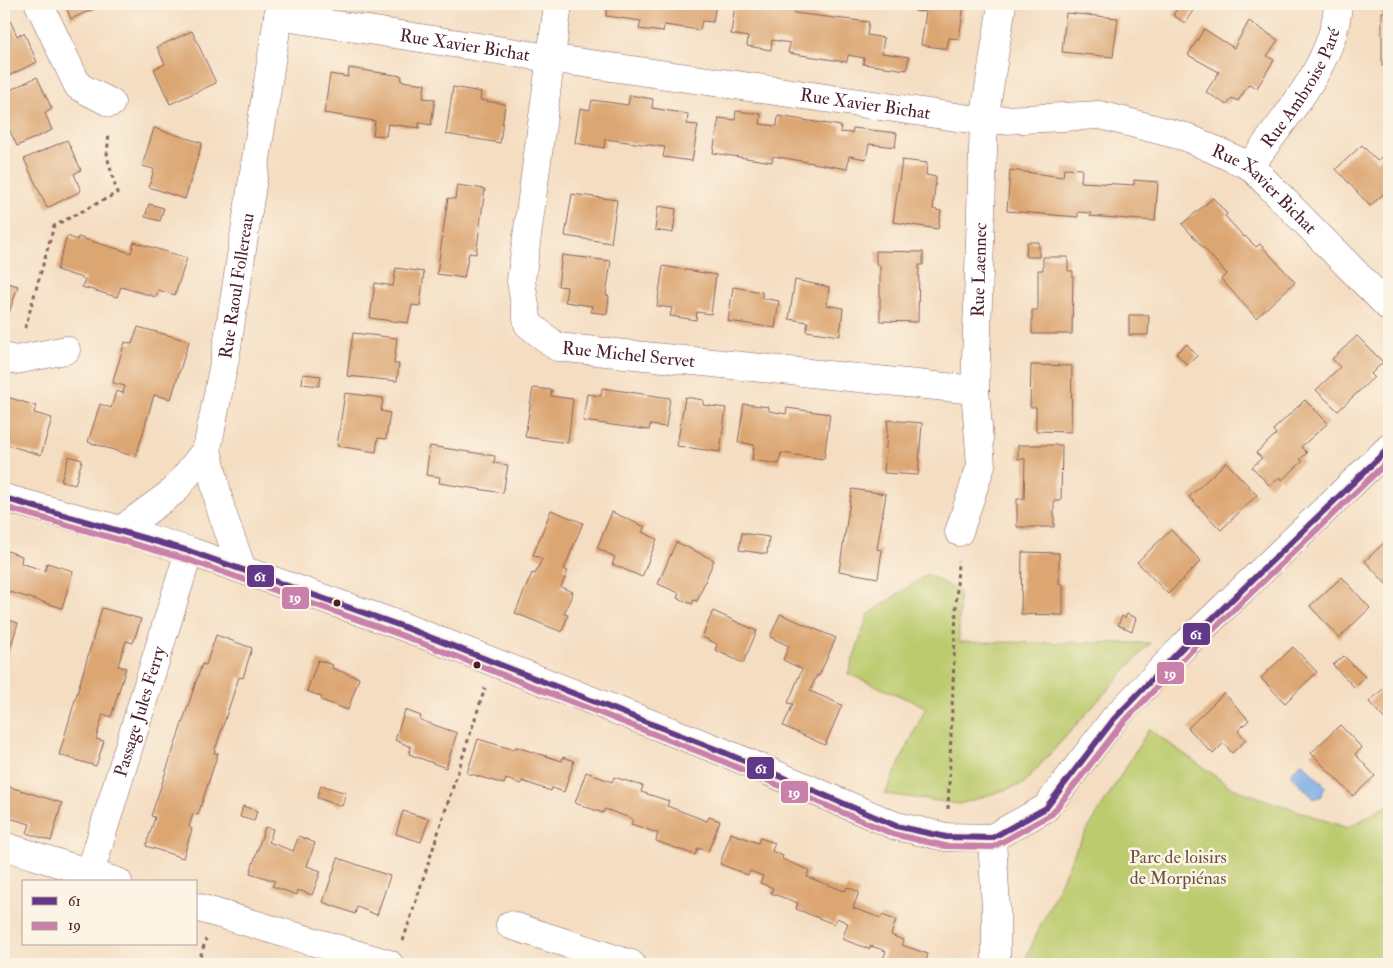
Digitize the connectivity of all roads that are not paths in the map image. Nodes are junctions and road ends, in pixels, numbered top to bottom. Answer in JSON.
{"nodes":[{"id":1,"x":40,"y":4,"type":"edge"},
{"id":2,"x":558,"y":4,"type":"edge"},
{"id":3,"x":1002,"y":4,"type":"edge"},
{"id":4,"x":1338,"y":4,"type":"edge"},
{"id":5,"x":279,"y":10,"type":"edge"},
{"id":6,"x":549,"y":58,"type":"junction"},
{"id":7,"x":111,"y":103,"type":"road end"},
{"id":8,"x":984,"y":121,"type":"junction"},
{"id":9,"x":1250,"y":166,"type":"junction"},
{"id":10,"x":1389,"y":307,"type":"edge"},
{"id":11,"x":66,"y":350,"type":"dead end"},
{"id":12,"x":10,"y":358,"type":"edge"},
{"id":13,"x":975,"y":390,"type":"junction"},
{"id":14,"x":1389,"y":448,"type":"edge"},
{"id":15,"x":206,"y":449,"type":"junction"},
{"id":16,"x":4,"y":498,"type":"edge"},
{"id":17,"x":121,"y":530,"type":"junction"},
{"id":18,"x":959,"y":532,"type":"road end"},
{"id":19,"x":189,"y":551,"type":"junction"},
{"id":20,"x":242,"y":569,"type":"junction"},
{"id":21,"x":992,"y":838,"type":"junction"},
{"id":22,"x":4,"y":846,"type":"edge"},
{"id":23,"x":90,"y":873,"type":"junction"},
{"id":24,"x":112,"y":880,"type":"edge"},
{"id":25,"x":198,"y":907,"type":"edge"},
{"id":26,"x":510,"y":925,"type":"dead end"},
{"id":27,"x":395,"y":955,"type":"edge"},
{"id":28,"x":631,"y":964,"type":"edge"},
{"id":29,"x":996,"y":964,"type":"edge"}],
"edges":[{"from":1,"to":7,"type":"street"},
{"from":2,"to":6,"type":"street"},
{"from":3,"to":8,"type":"street","name":"Rue Laennec"},
{"from":4,"to":9,"type":"street","name":"Rue Ambroise Paré"},
{"from":5,"to":6,"type":"street","name":"Rue Xavier Bichat"},
{"from":5,"to":15,"type":"street","name":"Rue Raoul Follereau"},
{"from":6,"to":8,"type":"street","name":"Rue Xavier Bichat"},
{"from":6,"to":13,"type":"street","name":"Rue Michel Servet"},
{"from":8,"to":9,"type":"street","name":"Rue Xavier Bichat"},
{"from":8,"to":13,"type":"street","name":"Rue Laennec"},
{"from":9,"to":10,"type":"street","name":"Rue Xavier Bichat"},
{"from":11,"to":12,"type":"street"},
{"from":13,"to":18,"type":"street","name":"Rue Laennec"},
{"from":14,"to":21,"type":"street"},
{"from":15,"to":17,"type":"street","name":"Rue Raoul Follereau"},
{"from":15,"to":20,"type":"street"},
{"from":16,"to":17,"type":"street"},
{"from":17,"to":19,"type":"street"},
{"from":19,"to":20,"type":"street"},
{"from":19,"to":23,"type":"street","name":"Passage Jules Ferry"},
{"from":20,"to":21,"type":"street"},
{"from":21,"to":29,"type":"street"},
{"from":22,"to":23,"type":"street"},
{"from":23,"to":24,"type":"street"},
{"from":25,"to":27,"type":"street"},
{"from":26,"to":28,"type":"street"}]}
